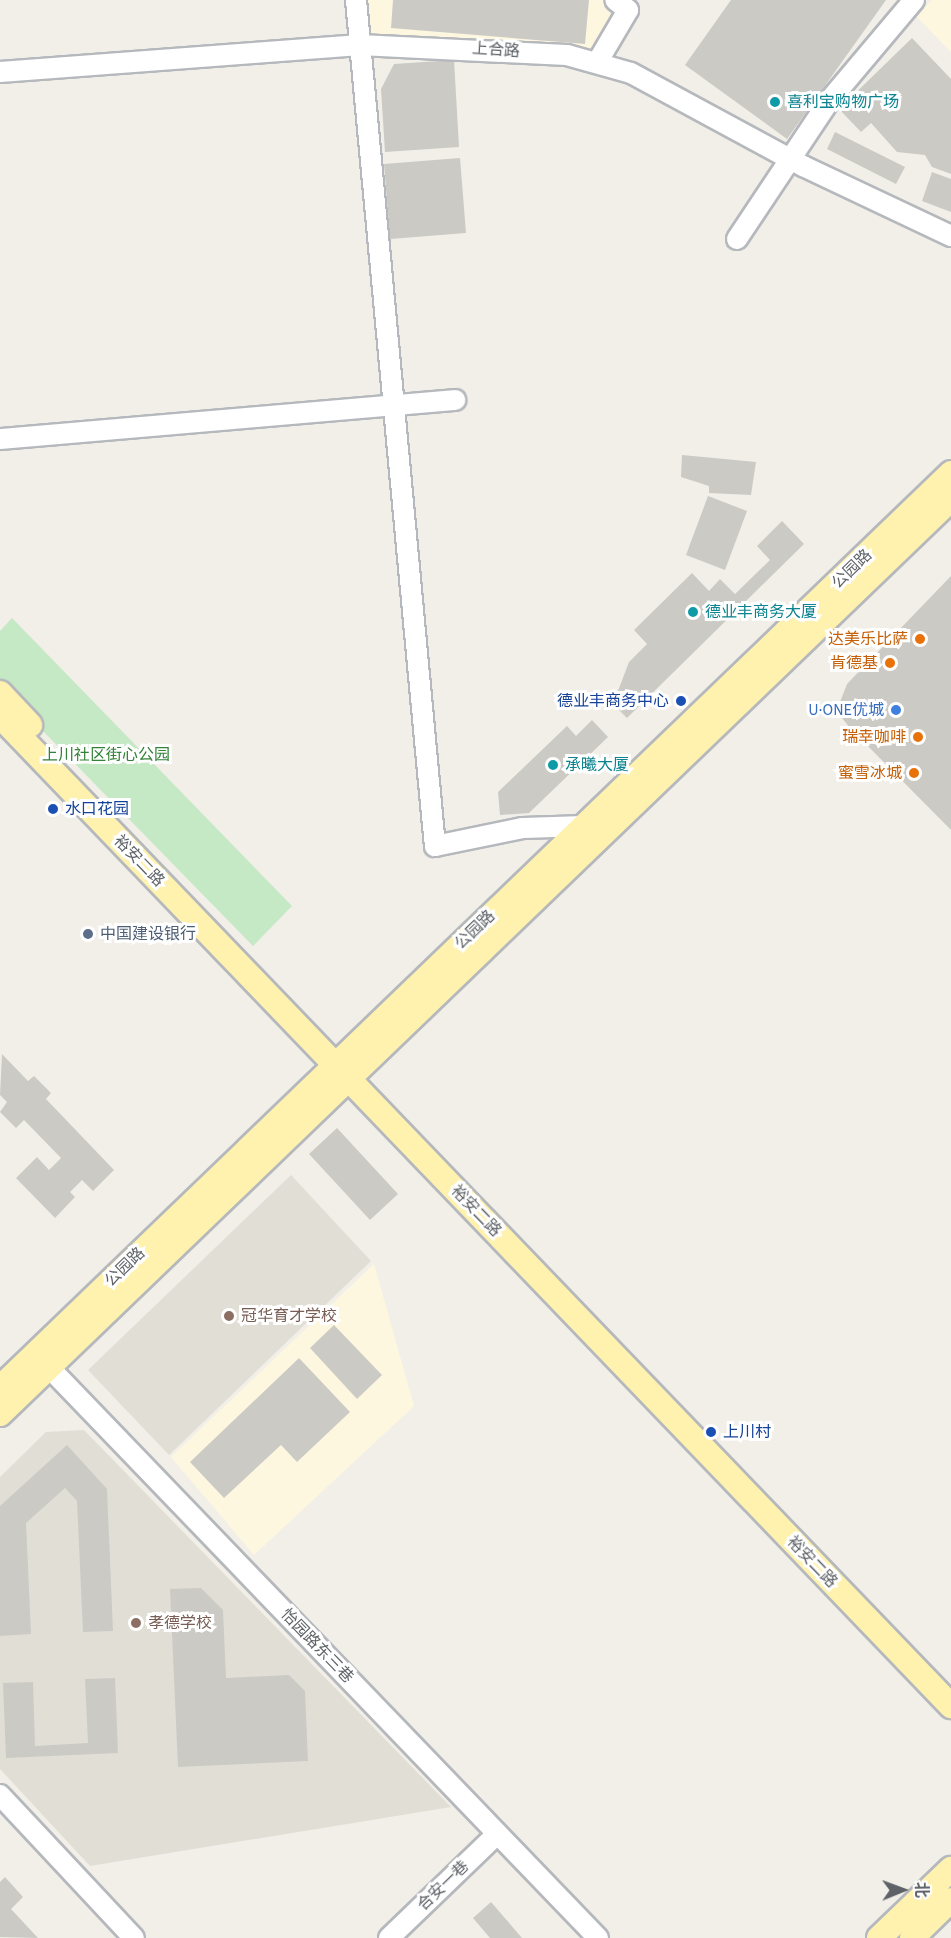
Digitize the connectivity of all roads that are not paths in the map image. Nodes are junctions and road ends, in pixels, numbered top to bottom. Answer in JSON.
{"nodes":[{"id":1,"x":356,"y":0,"type":"edge"},
{"id":2,"x":615,"y":0,"type":"edge"},
{"id":3,"x":914,"y":0,"type":"edge"},
{"id":4,"x":360,"y":45,"type":"junction"},
{"id":5,"x":598,"y":61,"type":"junction"},
{"id":6,"x":0,"y":72,"type":"edge"},
{"id":7,"x":791,"y":159,"type":"junction"},
{"id":8,"x":951,"y":236,"type":"edge"},
{"id":9,"x":737,"y":239,"type":"dead end"},
{"id":10,"x":455,"y":400,"type":"dead end"},
{"id":11,"x":394,"y":404,"type":"junction"},
{"id":12,"x":0,"y":439,"type":"edge"},
{"id":13,"x":951,"y":473,"type":"edge"},
{"id":14,"x":951,"y":499,"type":"edge"},
{"id":15,"x":0,"y":693,"type":"edge"},
{"id":16,"x":0,"y":716,"type":"edge"},
{"id":17,"x":584,"y":826,"type":"junction"},
{"id":18,"x":348,"y":1066,"type":"junction"},
{"id":19,"x":42,"y":1360,"type":"junction"},
{"id":20,"x":0,"y":1388,"type":"edge"},
{"id":21,"x":0,"y":1414,"type":"edge"},
{"id":22,"x":951,"y":1682,"type":"edge"},
{"id":23,"x":951,"y":1706,"type":"edge"},
{"id":24,"x":0,"y":1795,"type":"edge"},
{"id":25,"x":497,"y":1834,"type":"junction"},
{"id":26,"x":951,"y":1869,"type":"edge"},
{"id":27,"x":951,"y":1900,"type":"edge"},
{"id":28,"x":134,"y":1938,"type":"edge"},
{"id":29,"x":389,"y":1938,"type":"edge"},
{"id":30,"x":598,"y":1938,"type":"edge"},
{"id":31,"x":879,"y":1938,"type":"edge"},
{"id":32,"x":912,"y":1938,"type":"edge"}],
"edges":[{"from":1,"to":4,"type":"street"},
{"from":2,"to":5,"type":"street"},
{"from":3,"to":7,"type":"street"},
{"from":4,"to":5,"type":"street","name":"上合路"},
{"from":4,"to":6,"type":"street","name":"上合路"},
{"from":4,"to":11,"type":"street"},
{"from":5,"to":7,"type":"street","name":"上合路"},
{"from":7,"to":8,"type":"street","name":"上合路"},
{"from":7,"to":9,"type":"street"},
{"from":10,"to":11,"type":"street"},
{"from":11,"to":12,"type":"street"},
{"from":11,"to":17,"type":"street"},
{"from":13,"to":17,"type":"main road","name":"公园路"},
{"from":14,"to":18,"type":"main road","name":"公园路"},
{"from":15,"to":18,"type":"main road","name":"裕安二路"},
{"from":16,"to":18,"type":"main road","name":"裕安二路"},
{"from":17,"to":18,"type":"main road","name":"公园路"},
{"from":18,"to":19,"type":"main road","name":"公园路"},
{"from":18,"to":22,"type":"main road","name":"裕安二路"},
{"from":18,"to":23,"type":"main road","name":"裕安二路"},
{"from":19,"to":20,"type":"main road","name":"公园路"},
{"from":19,"to":21,"type":"main road","name":"公园路"},
{"from":19,"to":25,"type":"street","name":"怡园路东三巷"},
{"from":24,"to":28,"type":"street"},
{"from":25,"to":29,"type":"street","name":"合安一巷"},
{"from":25,"to":30,"type":"street","name":"怡园路东三巷"},
{"from":26,"to":31,"type":"main road"},
{"from":27,"to":32,"type":"main road"}]}
